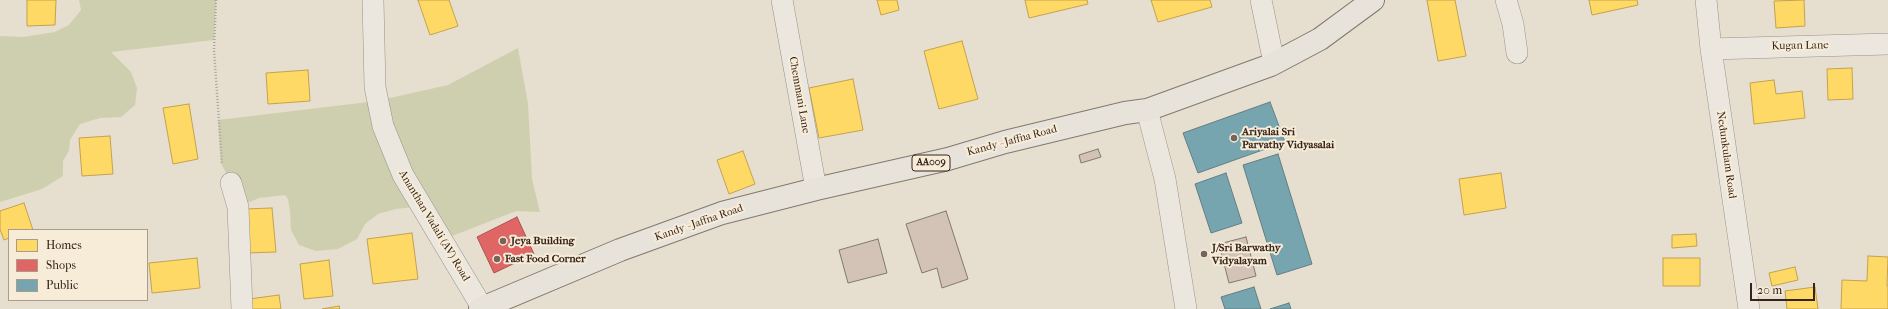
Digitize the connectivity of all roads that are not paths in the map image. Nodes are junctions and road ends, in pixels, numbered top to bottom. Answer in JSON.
{"nodes":[{"id":1,"x":373,"y":0,"type":"edge"},
{"id":2,"x":782,"y":0,"type":"edge"},
{"id":3,"x":1260,"y":0,"type":"edge"},
{"id":4,"x":1373,"y":0,"type":"edge"},
{"id":5,"x":1506,"y":0,"type":"edge"},
{"id":6,"x":1706,"y":0,"type":"edge"},
{"id":7,"x":1888,"y":44,"type":"edge"},
{"id":8,"x":1711,"y":49,"type":"junction"},
{"id":9,"x":1517,"y":53,"type":"dead end"},
{"id":10,"x":1274,"y":63,"type":"junction"},
{"id":11,"x":1147,"y":110,"type":"junction"},
{"id":12,"x":231,"y":183,"type":"road end"},
{"id":13,"x":816,"y":189,"type":"junction"},
{"id":14,"x":242,"y":309,"type":"edge"},
{"id":15,"x":482,"y":309,"type":"edge"},
{"id":16,"x":1186,"y":309,"type":"edge"},
{"id":17,"x":1748,"y":309,"type":"edge"}],
"edges":[{"from":1,"to":15,"type":"street","name":"Ananthan Vadali (AV) Road"},
{"from":2,"to":13,"type":"street","name":"Chemmani Lane"},
{"from":3,"to":10,"type":"street"},
{"from":4,"to":10,"type":"highway","name":"Kandy - Jaffna Road","number":"AA009"},
{"from":5,"to":9,"type":"street"},
{"from":6,"to":8,"type":"street","name":"Nedunkulam Road"},
{"from":7,"to":8,"type":"street","name":"Kugan Lane"},
{"from":8,"to":17,"type":"street","name":"Nedunkulam Road"},
{"from":10,"to":11,"type":"highway","name":"Kandy - Jaffna Road","number":"AA009"},
{"from":11,"to":13,"type":"highway","name":"Kandy - Jaffna Road","number":"AA009"},
{"from":11,"to":16,"type":"street"},
{"from":12,"to":14,"type":"street"},
{"from":13,"to":15,"type":"highway","name":"Kandy - Jaffna Road","number":"AA009"}]}
